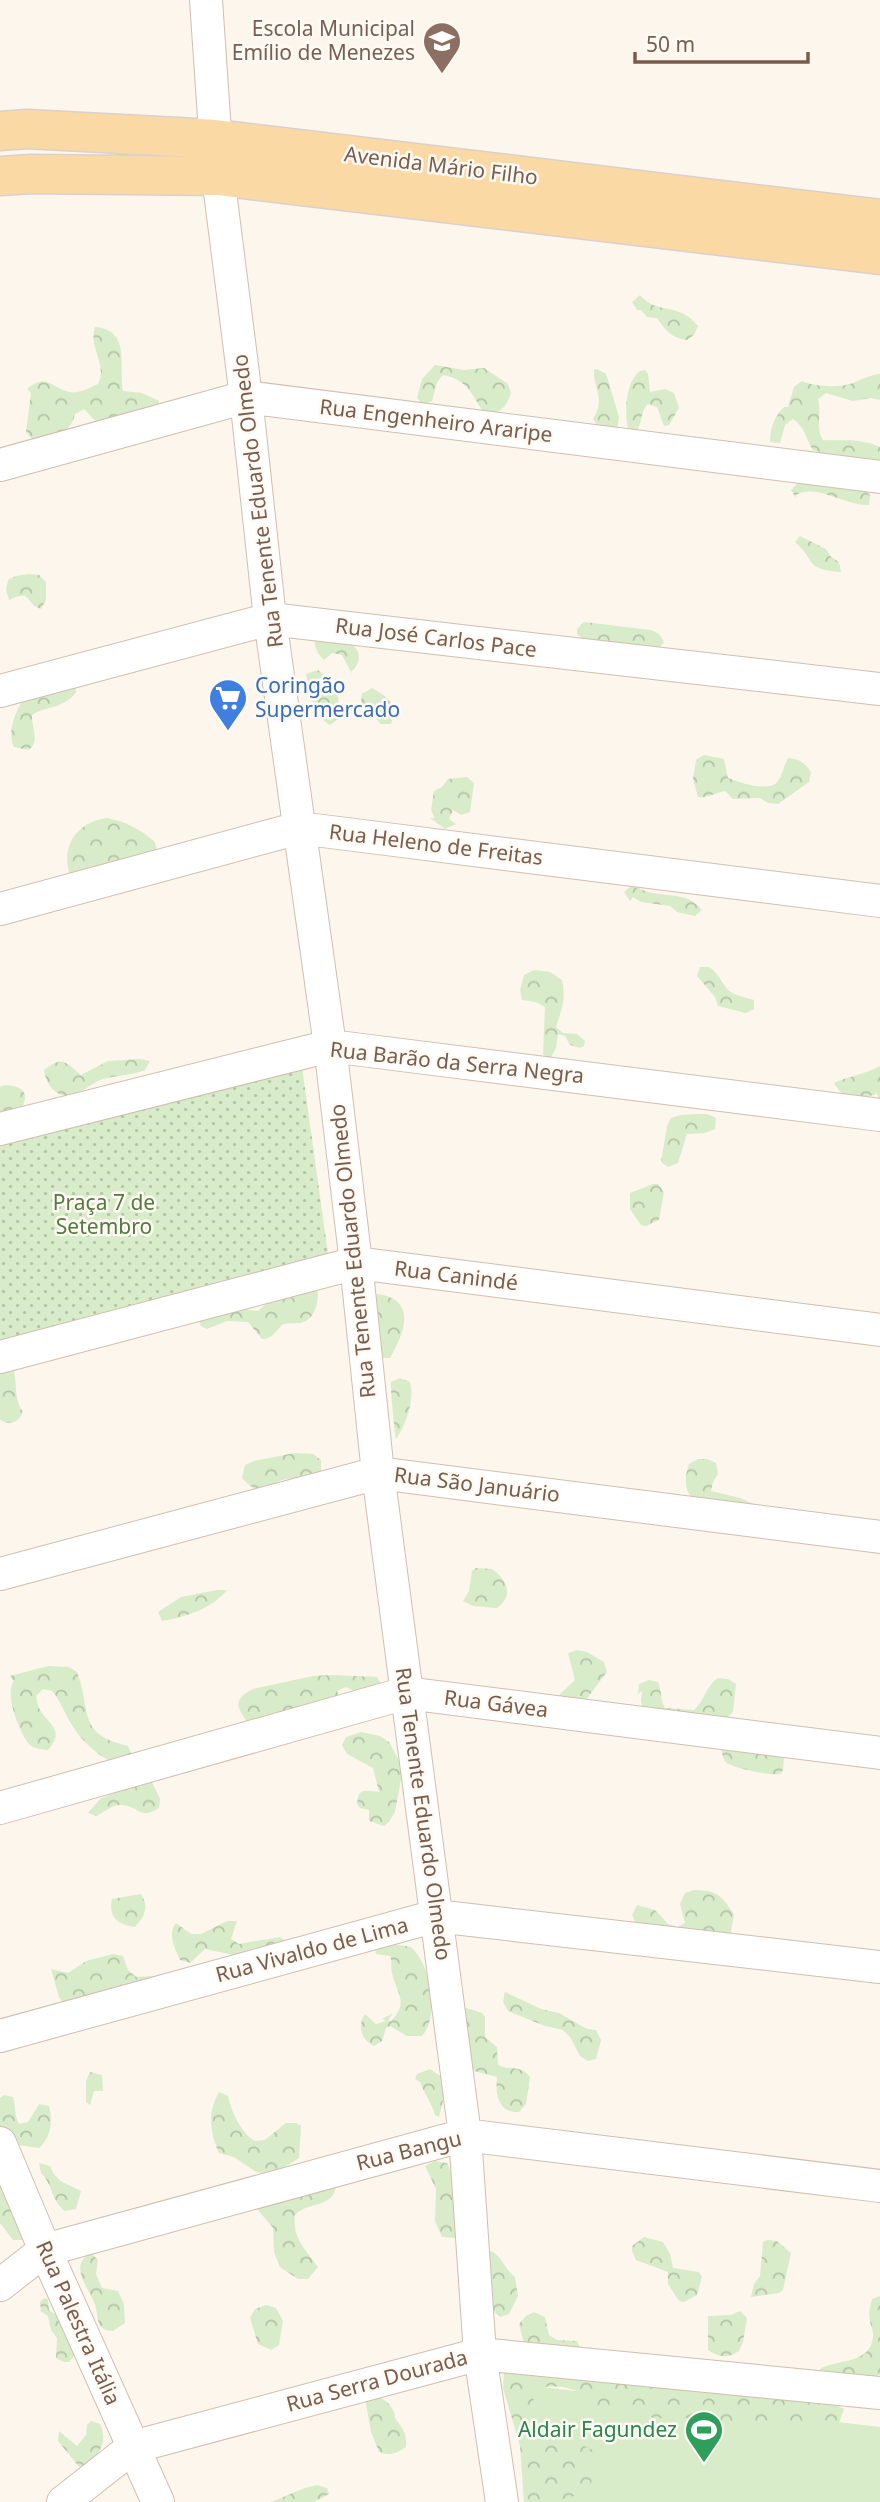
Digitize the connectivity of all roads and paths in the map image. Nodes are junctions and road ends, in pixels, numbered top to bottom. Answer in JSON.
{"nodes":[{"id":1,"x":206,"y":0,"type":"edge"},
{"id":2,"x":0,"y":131,"type":"edge"},
{"id":3,"x":215,"y":139,"type":"junction"},
{"id":4,"x":0,"y":176,"type":"edge"},
{"id":5,"x":218,"y":176,"type":"junction"},
{"id":6,"x":880,"y":219,"type":"edge"},
{"id":7,"x":880,"y":255,"type":"edge"},
{"id":8,"x":246,"y":397,"type":"junction"},
{"id":9,"x":0,"y":466,"type":"edge"},
{"id":10,"x":880,"y":478,"type":"edge"},
{"id":11,"x":270,"y":619,"type":"junction"},
{"id":12,"x":880,"y":689,"type":"edge"},
{"id":13,"x":0,"y":691,"type":"edge"},
{"id":14,"x":299,"y":828,"type":"junction"},
{"id":15,"x":880,"y":901,"type":"edge"},
{"id":16,"x":0,"y":908,"type":"edge"},
{"id":17,"x":330,"y":1046,"type":"junction"},
{"id":18,"x":880,"y":1115,"type":"edge"},
{"id":19,"x":0,"y":1129,"type":"edge"},
{"id":20,"x":356,"y":1263,"type":"junction"},
{"id":21,"x":880,"y":1330,"type":"edge"},
{"id":22,"x":0,"y":1357,"type":"edge"},
{"id":23,"x":378,"y":1473,"type":"junction"},
{"id":24,"x":880,"y":1537,"type":"edge"},
{"id":25,"x":0,"y":1574,"type":"edge"},
{"id":26,"x":406,"y":1693,"type":"junction"},
{"id":27,"x":880,"y":1753,"type":"edge"},
{"id":28,"x":0,"y":1808,"type":"edge"},
{"id":29,"x":436,"y":1916,"type":"junction"},
{"id":30,"x":880,"y":1967,"type":"edge"},
{"id":31,"x":0,"y":2036,"type":"edge"},
{"id":32,"x":466,"y":2135,"type":"junction"},
{"id":33,"x":0,"y":2143,"type":"edge"},
{"id":34,"x":880,"y":2186,"type":"edge"},
{"id":35,"x":45,"y":2250,"type":"junction"},
{"id":36,"x":0,"y":2285,"type":"edge"},
{"id":37,"x":480,"y":2354,"type":"junction"},
{"id":38,"x":880,"y":2393,"type":"edge"},
{"id":39,"x":133,"y":2447,"type":"junction"},
{"id":40,"x":63,"y":2502,"type":"edge"},
{"id":41,"x":158,"y":2502,"type":"edge"},
{"id":42,"x":502,"y":2502,"type":"edge"}],
"edges":[{"from":1,"to":3,"type":"street","name":"Rua Tenente Eduardo Olmedo"},
{"from":2,"to":3,"type":"main road","name":"Avenida Mário Filho"},
{"from":3,"to":5,"type":"street","name":"Rua Tenente Eduardo Olmedo"},
{"from":3,"to":6,"type":"main road","name":"Avenida Mário Filho"},
{"from":4,"to":5,"type":"main road","name":"Avenida Mário Filho"},
{"from":5,"to":7,"type":"main road","name":"Avenida Mário Filho"},
{"from":5,"to":8,"type":"street","name":"Rua Tenente Eduardo Olmedo"},
{"from":8,"to":9,"type":"street","name":"Rua Engenheiro Araripe"},
{"from":8,"to":10,"type":"street","name":"Rua Engenheiro Araripe"},
{"from":8,"to":11,"type":"street","name":"Rua Tenente Eduardo Olmedo"},
{"from":11,"to":12,"type":"street","name":"Rua José Carlos Pace"},
{"from":11,"to":13,"type":"street","name":"Rua José Carlos Pace"},
{"from":11,"to":14,"type":"street","name":"Rua Tenente Eduardo Olmedo"},
{"from":14,"to":15,"type":"street","name":"Rua Heleno de Freitas"},
{"from":14,"to":16,"type":"street","name":"Rua Heleno de Freitas"},
{"from":14,"to":17,"type":"street","name":"Rua Tenente Eduardo Olmedo"},
{"from":17,"to":18,"type":"street","name":"Rua Barão da Serra Negra"},
{"from":17,"to":19,"type":"street","name":"Rua Barão da Serra Negra"},
{"from":17,"to":20,"type":"street","name":"Rua Tenente Eduardo Olmedo"},
{"from":20,"to":21,"type":"street","name":"Rua Canindé"},
{"from":20,"to":22,"type":"street","name":"Rua Canindé"},
{"from":20,"to":23,"type":"street","name":"Rua Tenente Eduardo Olmedo"},
{"from":23,"to":24,"type":"street","name":"Rua São Januário"},
{"from":23,"to":25,"type":"street","name":"Rua São Januário"},
{"from":23,"to":26,"type":"street","name":"Rua Tenente Eduardo Olmedo"},
{"from":26,"to":27,"type":"street","name":"Rua Gávea"},
{"from":26,"to":28,"type":"street","name":"Rua Gávea"},
{"from":26,"to":29,"type":"street","name":"Rua Tenente Eduardo Olmedo"},
{"from":29,"to":30,"type":"street","name":"Rua Vivaldo de Lima"},
{"from":29,"to":31,"type":"street","name":"Rua Vivaldo de Lima"},
{"from":29,"to":32,"type":"street","name":"Rua Tenente Eduardo Olmedo"},
{"from":32,"to":34,"type":"street","name":"Rua Bangu"},
{"from":32,"to":35,"type":"street","name":"Rua Bangu"},
{"from":32,"to":37,"type":"street","name":"Rua Tenente Eduardo Olmedo"},
{"from":33,"to":35,"type":"street","name":"Rua Palestra Itália"},
{"from":35,"to":36,"type":"street","name":"Rua Bangu"},
{"from":35,"to":39,"type":"street","name":"Rua Palestra Itália"},
{"from":37,"to":38,"type":"street","name":"Rua Serra Dourada"},
{"from":37,"to":39,"type":"street","name":"Rua Serra Dourada"},
{"from":37,"to":42,"type":"street","name":"Rua Tenente Eduardo Olmedo"},
{"from":39,"to":40,"type":"street","name":"Rua Serra Dourada"},
{"from":39,"to":41,"type":"street","name":"Rua Palestra Itália"}]}
